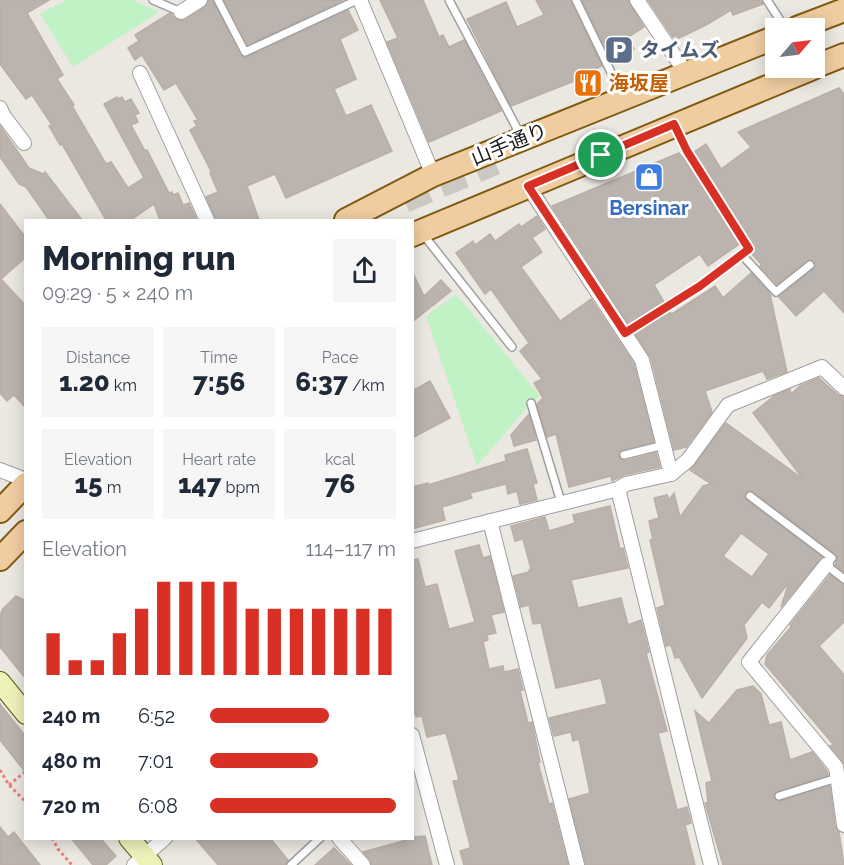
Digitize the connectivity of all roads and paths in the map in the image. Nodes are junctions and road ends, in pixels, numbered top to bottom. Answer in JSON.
{"nodes":[{"id":1,"x":153,"y":0,"type":"edge"},
{"id":2,"x":200,"y":0,"type":"edge"},
{"id":3,"x":218,"y":0,"type":"edge"},
{"id":4,"x":358,"y":0,"type":"edge"},
{"id":5,"x":449,"y":0,"type":"edge"},
{"id":6,"x":576,"y":0,"type":"edge"},
{"id":7,"x":637,"y":0,"type":"edge"},
{"id":8,"x":767,"y":0,"type":"edge"},
{"id":9,"x":844,"y":10,"type":"edge"},
{"id":10,"x":181,"y":12,"type":"joint"},
{"id":11,"x":779,"y":18,"type":"edge"},
{"id":12,"x":823,"y":18,"type":"edge"},
{"id":13,"x":765,"y":41,"type":"edge"},
{"id":14,"x":844,"y":55,"type":"edge"},
{"id":15,"x":825,"y":63,"type":"edge"},
{"id":16,"x":140,"y":73,"type":"dead end"},
{"id":17,"x":686,"y":73,"type":"junction"},
{"id":18,"x":787,"y":78,"type":"edge"},
{"id":19,"x":623,"y":98,"type":"junction"},
{"id":20,"x":1,"y":114,"type":"edge"},
{"id":21,"x":674,"y":124,"type":"junction"},
{"id":22,"x":522,"y":138,"type":"junction"},
{"id":23,"x":24,"y":143,"type":"dead end"},
{"id":24,"x":433,"y":175,"type":"junction"},
{"id":25,"x":528,"y":186,"type":"junction"},
{"id":26,"x":207,"y":219,"type":"edge"},
{"id":27,"x":348,"y":219,"type":"edge"},
{"id":28,"x":417,"y":233,"type":"edge"},
{"id":29,"x":742,"y":255,"type":"junction"},
{"id":30,"x":810,"y":265,"type":"dead end"},
{"id":31,"x":625,"y":333,"type":"junction"},
{"id":32,"x":512,"y":347,"type":"dead end"},
{"id":33,"x":844,"y":388,"type":"edge"},
{"id":34,"x":531,"y":403,"type":"dead end"},
{"id":35,"x":664,"y":445,"type":"junction"},
{"id":36,"x":624,"y":455,"type":"dead end"},
{"id":37,"x":0,"y":470,"type":"edge"},
{"id":38,"x":671,"y":474,"type":"junction"},
{"id":39,"x":24,"y":481,"type":"edge"},
{"id":40,"x":24,"y":484,"type":"edge"},
{"id":41,"x":618,"y":489,"type":"junction"},
{"id":42,"x":750,"y":496,"type":"dead end"},
{"id":43,"x":561,"y":502,"type":"junction"},
{"id":44,"x":0,"y":511,"type":"edge"},
{"id":45,"x":490,"y":522,"type":"junction"},
{"id":46,"x":24,"y":534,"type":"edge"},
{"id":47,"x":414,"y":541,"type":"edge"},
{"id":48,"x":0,"y":559,"type":"edge"},
{"id":49,"x":826,"y":565,"type":"junction"},
{"id":50,"x":844,"y":579,"type":"edge"},
{"id":51,"x":0,"y":682,"type":"edge"},
{"id":52,"x":24,"y":710,"type":"edge"},
{"id":53,"x":414,"y":742,"type":"edge"},
{"id":54,"x":0,"y":770,"type":"edge"},
{"id":55,"x":24,"y":773,"type":"edge"},
{"id":56,"x":837,"y":778,"type":"junction"},
{"id":57,"x":9,"y":785,"type":"junction"},
{"id":58,"x":779,"y":796,"type":"dead end"},
{"id":59,"x":24,"y":800,"type":"edge"},
{"id":60,"x":844,"y":825,"type":"edge"},
{"id":61,"x":53,"y":840,"type":"edge"},
{"id":62,"x":130,"y":840,"type":"edge"},
{"id":63,"x":163,"y":840,"type":"edge"},
{"id":64,"x":318,"y":840,"type":"edge"},
{"id":65,"x":341,"y":840,"type":"edge"},
{"id":66,"x":143,"y":862,"type":"edge"},
{"id":67,"x":72,"y":865,"type":"edge"},
{"id":68,"x":291,"y":865,"type":"edge"},
{"id":69,"x":363,"y":865,"type":"edge"},
{"id":70,"x":447,"y":865,"type":"edge"},
{"id":71,"x":577,"y":865,"type":"edge"},
{"id":72,"x":711,"y":865,"type":"edge"}],
"edges":[{"from":1,"to":10,"type":"lane"},
{"from":2,"to":10,"type":"street"},
{"from":3,"to":4,"type":"lane"},
{"from":4,"to":24,"type":"street"},
{"from":5,"to":22,"type":"lane"},
{"from":6,"to":19,"type":"lane"},
{"from":7,"to":17,"type":"street"},
{"from":8,"to":11,"type":"lane"},
{"from":9,"to":12,"type":"main road"},
{"from":13,"to":17,"type":"main road","name":"山手通り"},
{"from":14,"to":15,"type":"main road"},
{"from":16,"to":26,"type":"street"},
{"from":17,"to":19,"type":"main road","name":"山手通り"},
{"from":18,"to":21,"type":"main road"},
{"from":19,"to":22,"type":"main road","name":"山手通り"},
{"from":20,"to":23,"type":"street"},
{"from":21,"to":25,"type":"main road"},
{"from":21,"to":29,"type":"lane"},
{"from":22,"to":24,"type":"main road","name":"山手通り"},
{"from":24,"to":27,"type":"main road","name":"山手通り"},
{"from":25,"to":28,"type":"main road"},
{"from":25,"to":31,"type":"street"},
{"from":28,"to":32,"type":"lane"},
{"from":29,"to":30,"type":"lane"},
{"from":29,"to":31,"type":"lane"},
{"from":31,"to":35,"type":"street"},
{"from":33,"to":38,"type":"street"},
{"from":34,"to":43,"type":"lane"},
{"from":35,"to":36,"type":"lane"},
{"from":35,"to":38,"type":"street"},
{"from":37,"to":39,"type":"street"},
{"from":38,"to":41,"type":"street"},
{"from":40,"to":44,"type":"main road"},
{"from":41,"to":43,"type":"street"},
{"from":41,"to":72,"type":"street"},
{"from":42,"to":49,"type":"lane"},
{"from":43,"to":45,"type":"street"},
{"from":45,"to":47,"type":"street"},
{"from":45,"to":71,"type":"street"},
{"from":46,"to":48,"type":"main road"},
{"from":49,"to":50,"type":"lane"},
{"from":49,"to":56,"type":"street"},
{"from":51,"to":52,"type":"main road"},
{"from":53,"to":70,"type":"street"},
{"from":54,"to":57,"type":"path"},
{"from":55,"to":57,"type":"path"},
{"from":56,"to":58,"type":"lane"},
{"from":56,"to":60,"type":"street"},
{"from":57,"to":59,"type":"path"},
{"from":61,"to":67,"type":"path"},
{"from":62,"to":66,"type":"main road"},
{"from":63,"to":66,"type":"street"},
{"from":64,"to":68,"type":"lane"},
{"from":65,"to":69,"type":"street"}]}
